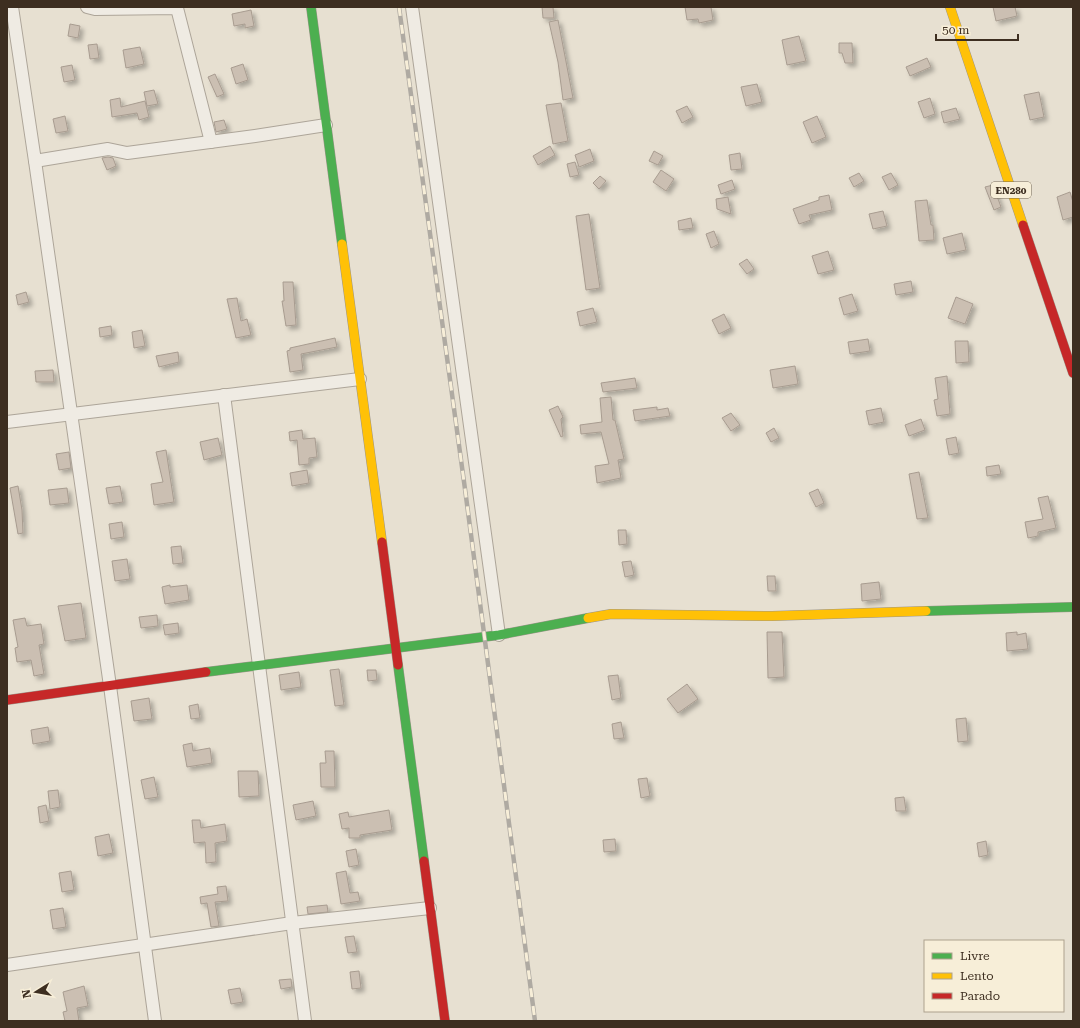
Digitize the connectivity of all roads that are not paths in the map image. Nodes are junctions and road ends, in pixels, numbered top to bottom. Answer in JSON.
{"nodes":[{"id":1,"x":12,"y":7,"type":"edge"},
{"id":2,"x":87,"y":7,"type":"edge"},
{"id":3,"x":311,"y":7,"type":"edge"},
{"id":4,"x":412,"y":7,"type":"edge"},
{"id":5,"x":950,"y":7,"type":"edge"},
{"id":6,"x":177,"y":8,"type":"edge"},
{"id":7,"x":326,"y":125,"type":"junction"},
{"id":8,"x":211,"y":142,"type":"junction"},
{"id":9,"x":35,"y":161,"type":"junction"},
{"id":10,"x":1073,"y":373,"type":"edge"},
{"id":11,"x":360,"y":379,"type":"junction"},
{"id":12,"x":224,"y":395,"type":"junction"},
{"id":13,"x":71,"y":414,"type":"junction"},
{"id":14,"x":7,"y":422,"type":"edge"},
{"id":15,"x":1073,"y":607,"type":"edge"},
{"id":16,"x":499,"y":635,"type":"junction"},
{"id":17,"x":396,"y":647,"type":"junction"},
{"id":18,"x":258,"y":665,"type":"junction"},
{"id":19,"x":110,"y":686,"type":"junction"},
{"id":20,"x":7,"y":700,"type":"edge"},
{"id":21,"x":430,"y":908,"type":"junction"},
{"id":22,"x":292,"y":923,"type":"junction"},
{"id":23,"x":145,"y":945,"type":"junction"},
{"id":24,"x":7,"y":965,"type":"edge"},
{"id":25,"x":155,"y":1021,"type":"edge"},
{"id":26,"x":305,"y":1021,"type":"edge"},
{"id":27,"x":445,"y":1021,"type":"edge"}],
"edges":[{"from":1,"to":9,"type":"street"},
{"from":2,"to":6,"type":"street"},
{"from":3,"to":7,"type":"street"},
{"from":4,"to":16,"type":"street"},
{"from":5,"to":10,"type":"street","number":"EN280"},
{"from":6,"to":8,"type":"street"},
{"from":7,"to":8,"type":"street"},
{"from":7,"to":11,"type":"street"},
{"from":8,"to":9,"type":"street"},
{"from":9,"to":13,"type":"street"},
{"from":11,"to":12,"type":"street"},
{"from":11,"to":17,"type":"street"},
{"from":12,"to":13,"type":"street"},
{"from":12,"to":18,"type":"street"},
{"from":13,"to":14,"type":"street"},
{"from":13,"to":19,"type":"street"},
{"from":15,"to":16,"type":"street"},
{"from":16,"to":17,"type":"street"},
{"from":17,"to":18,"type":"street"},
{"from":17,"to":21,"type":"street"},
{"from":18,"to":19,"type":"street"},
{"from":18,"to":22,"type":"street"},
{"from":19,"to":20,"type":"street"},
{"from":19,"to":23,"type":"street"},
{"from":21,"to":22,"type":"street"},
{"from":21,"to":27,"type":"street"},
{"from":22,"to":23,"type":"street"},
{"from":22,"to":26,"type":"street"},
{"from":23,"to":24,"type":"street"},
{"from":23,"to":25,"type":"street"}]}
